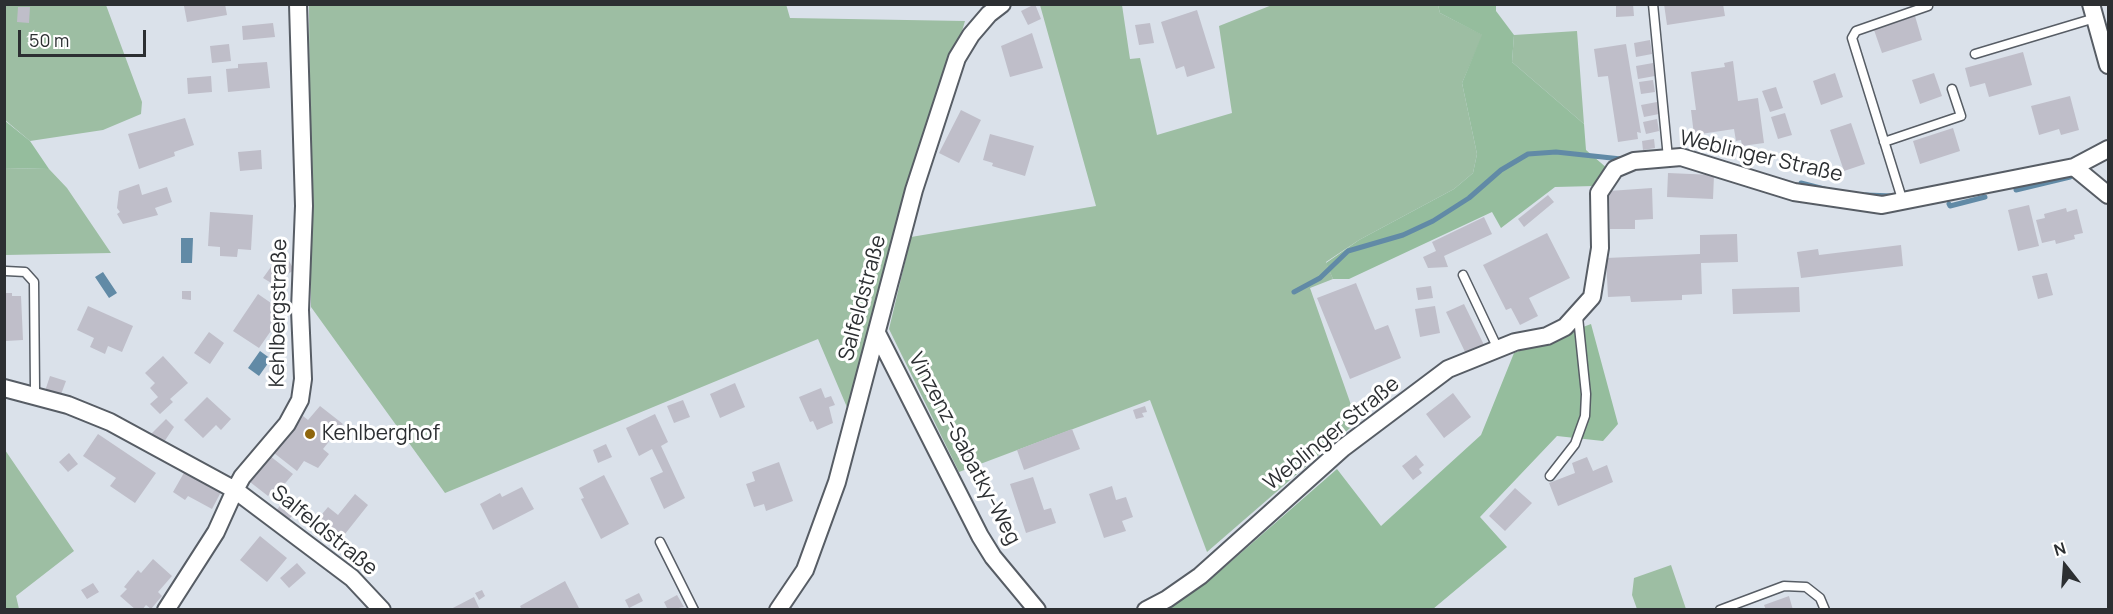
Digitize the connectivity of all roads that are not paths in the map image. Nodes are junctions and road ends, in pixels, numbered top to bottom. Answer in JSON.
{"nodes":[{"id":1,"x":298,"y":4,"type":"edge"},
{"id":2,"x":1002,"y":4,"type":"edge"},
{"id":3,"x":1653,"y":4,"type":"edge"},
{"id":4,"x":1928,"y":6,"type":"dead end"},
{"id":5,"x":2093,"y":11,"type":"edge"},
{"id":6,"x":1975,"y":54,"type":"dead end"},
{"id":7,"x":2109,"y":65,"type":"edge"},
{"id":8,"x":1952,"y":89,"type":"dead end"},
{"id":9,"x":1884,"y":142,"type":"junction"},
{"id":10,"x":2109,"y":148,"type":"edge"},
{"id":11,"x":1668,"y":158,"type":"junction"},
{"id":12,"x":2073,"y":167,"type":"junction"},
{"id":13,"x":2109,"y":195,"type":"edge"},
{"id":14,"x":1903,"y":201,"type":"junction"},
{"id":15,"x":6,"y":271,"type":"dead end"},
{"id":16,"x":1463,"y":275,"type":"dead end"},
{"id":17,"x":1578,"y":313,"type":"junction"},
{"id":18,"x":877,"y":333,"type":"junction"},
{"id":19,"x":1498,"y":349,"type":"junction"},
{"id":20,"x":4,"y":388,"type":"edge"},
{"id":21,"x":33,"y":396,"type":"junction"},
{"id":22,"x":1550,"y":476,"type":"dead end"},
{"id":23,"x":235,"y":490,"type":"junction"},
{"id":24,"x":660,"y":542,"type":"dead end"},
{"id":25,"x":166,"y":609,"type":"edge"},
{"id":26,"x":382,"y":609,"type":"edge"},
{"id":27,"x":694,"y":609,"type":"edge"},
{"id":28,"x":778,"y":609,"type":"edge"},
{"id":29,"x":1037,"y":609,"type":"edge"},
{"id":30,"x":1146,"y":609,"type":"edge"},
{"id":31,"x":1720,"y":609,"type":"edge"},
{"id":32,"x":1825,"y":609,"type":"edge"}],
"edges":[{"from":1,"to":23,"type":"street","name":"Kehlbergstraße"},
{"from":2,"to":18,"type":"street","name":"Salfeldstraße"},
{"from":3,"to":11,"type":"lane"},
{"from":4,"to":9,"type":"lane"},
{"from":5,"to":6,"type":"lane"},
{"from":5,"to":7,"type":"street"},
{"from":8,"to":9,"type":"lane"},
{"from":9,"to":14,"type":"lane"},
{"from":10,"to":12,"type":"street","name":"Weblinger Straße"},
{"from":11,"to":14,"type":"street","name":"Weblinger Straße"},
{"from":11,"to":17,"type":"street","name":"Weblinger Straße"},
{"from":12,"to":13,"type":"street"},
{"from":12,"to":14,"type":"street","name":"Weblinger Straße"},
{"from":15,"to":21,"type":"lane"},
{"from":16,"to":19,"type":"lane"},
{"from":17,"to":19,"type":"street","name":"Weblinger Straße"},
{"from":17,"to":22,"type":"lane"},
{"from":18,"to":28,"type":"street","name":"Salfeldstraße"},
{"from":18,"to":29,"type":"street","name":"Vinzenz-Sabatky-Weg"},
{"from":19,"to":30,"type":"street","name":"Weblinger Straße"},
{"from":20,"to":21,"type":"street"},
{"from":21,"to":23,"type":"street"},
{"from":23,"to":25,"type":"street","name":"Kehlbergstraße"},
{"from":23,"to":26,"type":"street","name":"Salfeldstraße"},
{"from":24,"to":27,"type":"lane"},
{"from":31,"to":32,"type":"lane"}]}
